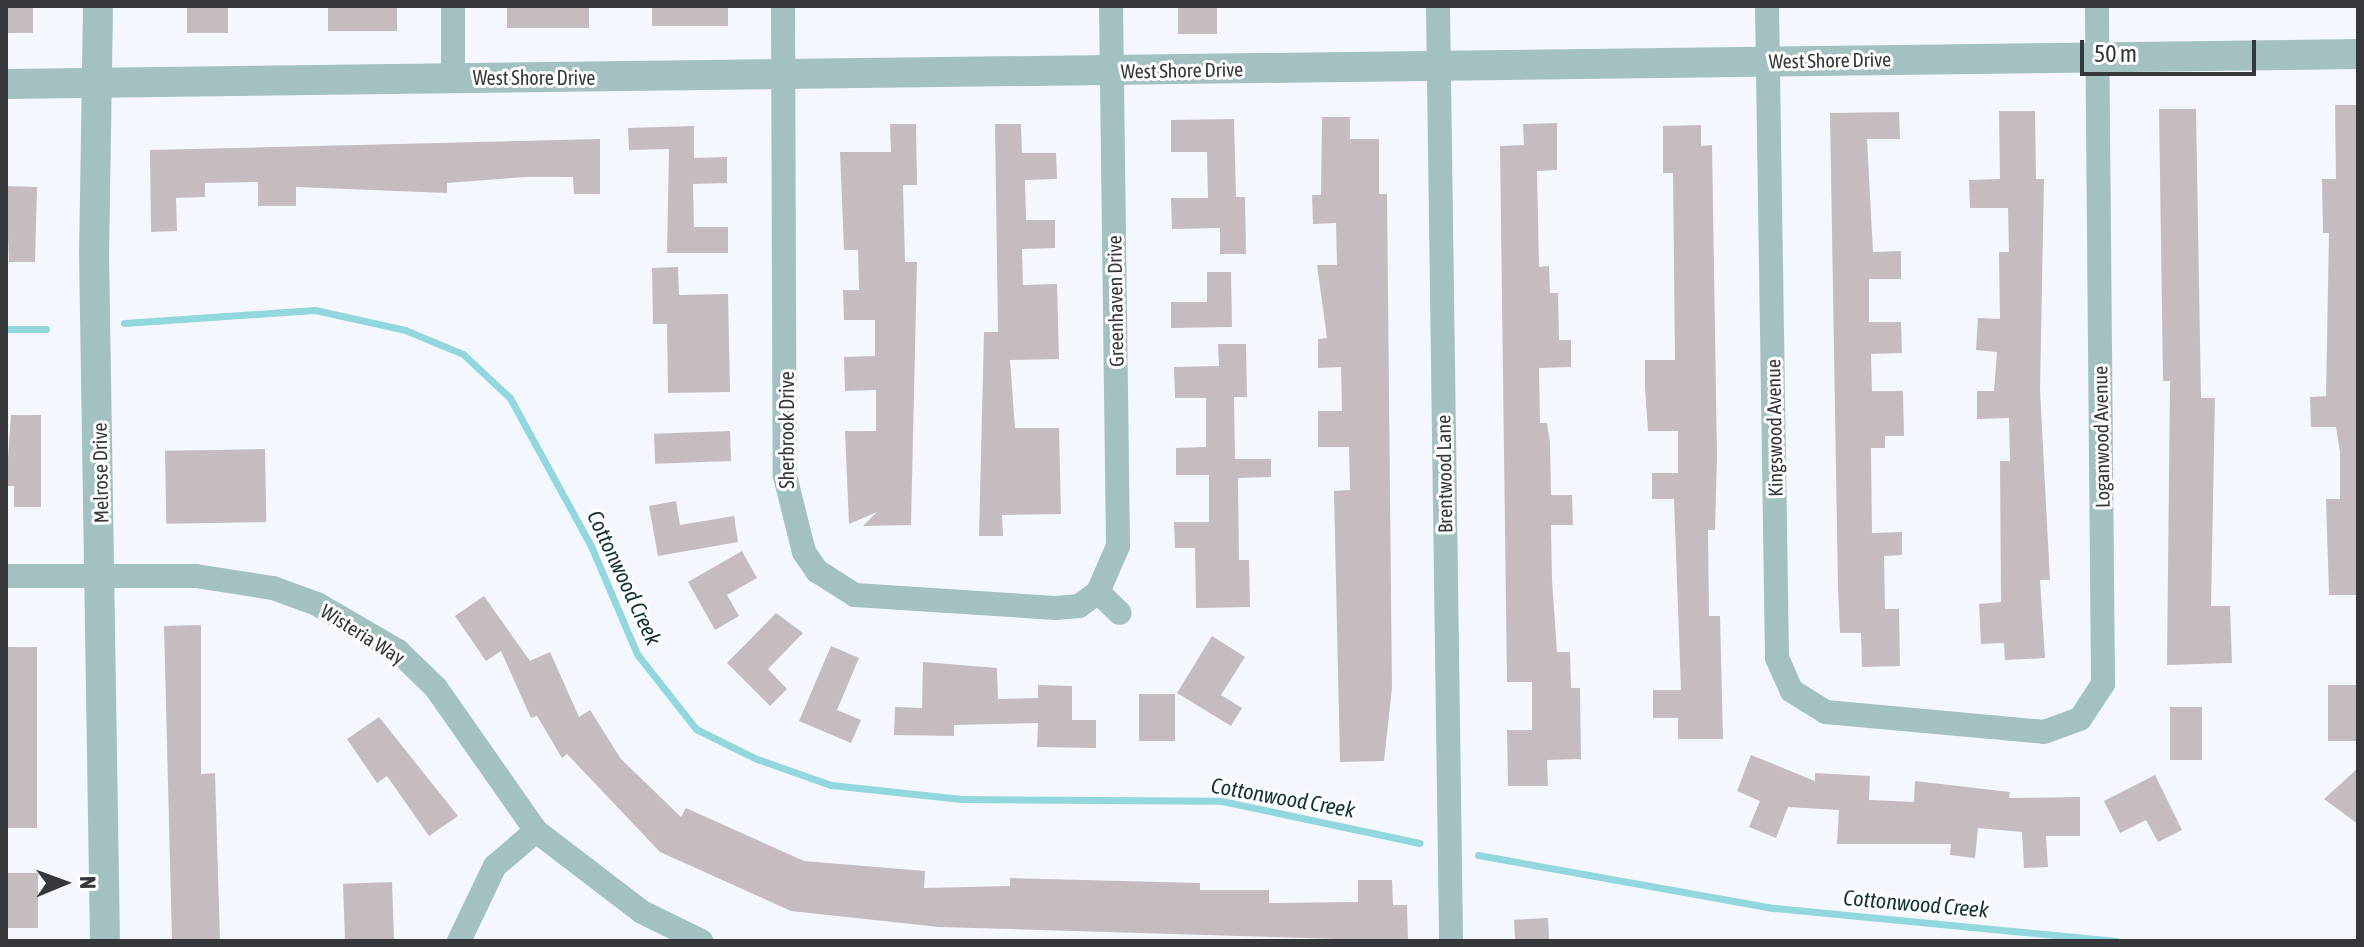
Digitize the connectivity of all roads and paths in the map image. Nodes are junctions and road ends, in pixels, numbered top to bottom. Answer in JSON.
{"nodes":[{"id":1,"x":98,"y":6,"type":"edge"},
{"id":2,"x":453,"y":6,"type":"edge"},
{"id":3,"x":783,"y":6,"type":"edge"},
{"id":4,"x":1111,"y":6,"type":"edge"},
{"id":5,"x":1438,"y":6,"type":"edge"},
{"id":6,"x":1767,"y":6,"type":"edge"},
{"id":7,"x":2097,"y":6,"type":"edge"},
{"id":8,"x":2358,"y":54,"type":"edge"},
{"id":9,"x":2097,"y":57,"type":"junction"},
{"id":10,"x":1769,"y":61,"type":"junction"},
{"id":11,"x":1438,"y":65,"type":"junction"},
{"id":12,"x":1111,"y":72,"type":"junction"},
{"id":13,"x":783,"y":75,"type":"junction"},
{"id":14,"x":453,"y":77,"type":"junction"},
{"id":15,"x":6,"y":84,"type":"edge"},
{"id":16,"x":96,"y":85,"type":"junction"},
{"id":17,"x":102,"y":573,"type":"junction"},
{"id":18,"x":6,"y":576,"type":"edge"},
{"id":19,"x":1098,"y":592,"type":"junction"},
{"id":20,"x":1120,"y":613,"type":"dead end"},
{"id":21,"x":1940,"y":726,"type":"joint"},
{"id":22,"x":536,"y":831,"type":"junction"},
{"id":23,"x":105,"y":941,"type":"edge"},
{"id":24,"x":459,"y":941,"type":"edge"},
{"id":25,"x":701,"y":941,"type":"edge"},
{"id":26,"x":1451,"y":941,"type":"edge"}],
"edges":[{"from":1,"to":16,"type":"street","name":"Melrose Drive"},
{"from":2,"to":14,"type":"street"},
{"from":3,"to":13,"type":"street","name":"Sherbrook Drive"},
{"from":4,"to":12,"type":"street","name":"Greenhaven Drive"},
{"from":5,"to":11,"type":"street","name":"Brentwood Lane"},
{"from":6,"to":10,"type":"street","name":"Kingswood Avenue"},
{"from":7,"to":9,"type":"street","name":"Loganwood Avenue"},
{"from":8,"to":9,"type":"street","name":"West Shore Drive"},
{"from":9,"to":10,"type":"street","name":"West Shore Drive"},
{"from":9,"to":21,"type":"street","name":"Loganwood Avenue"},
{"from":10,"to":11,"type":"street","name":"West Shore Drive"},
{"from":10,"to":21,"type":"street","name":"Kingswood Avenue"},
{"from":11,"to":12,"type":"street","name":"West Shore Drive"},
{"from":11,"to":26,"type":"street","name":"Brentwood Lane"},
{"from":12,"to":13,"type":"street","name":"West Shore Drive"},
{"from":12,"to":19,"type":"street","name":"Greenhaven Drive"},
{"from":13,"to":14,"type":"street","name":"West Shore Drive"},
{"from":13,"to":19,"type":"street","name":"Sherbrook Drive"},
{"from":14,"to":16,"type":"street","name":"West Shore Drive"},
{"from":15,"to":16,"type":"street","name":"West Shore Drive"},
{"from":16,"to":17,"type":"street","name":"Melrose Drive"},
{"from":17,"to":18,"type":"street","name":"Wisteria Way"},
{"from":17,"to":22,"type":"street","name":"Wisteria Way"},
{"from":17,"to":23,"type":"street","name":"Melrose Drive"},
{"from":19,"to":20,"type":"street"},
{"from":22,"to":24,"type":"street"},
{"from":22,"to":25,"type":"street","name":"Wisteria Way"}]}
